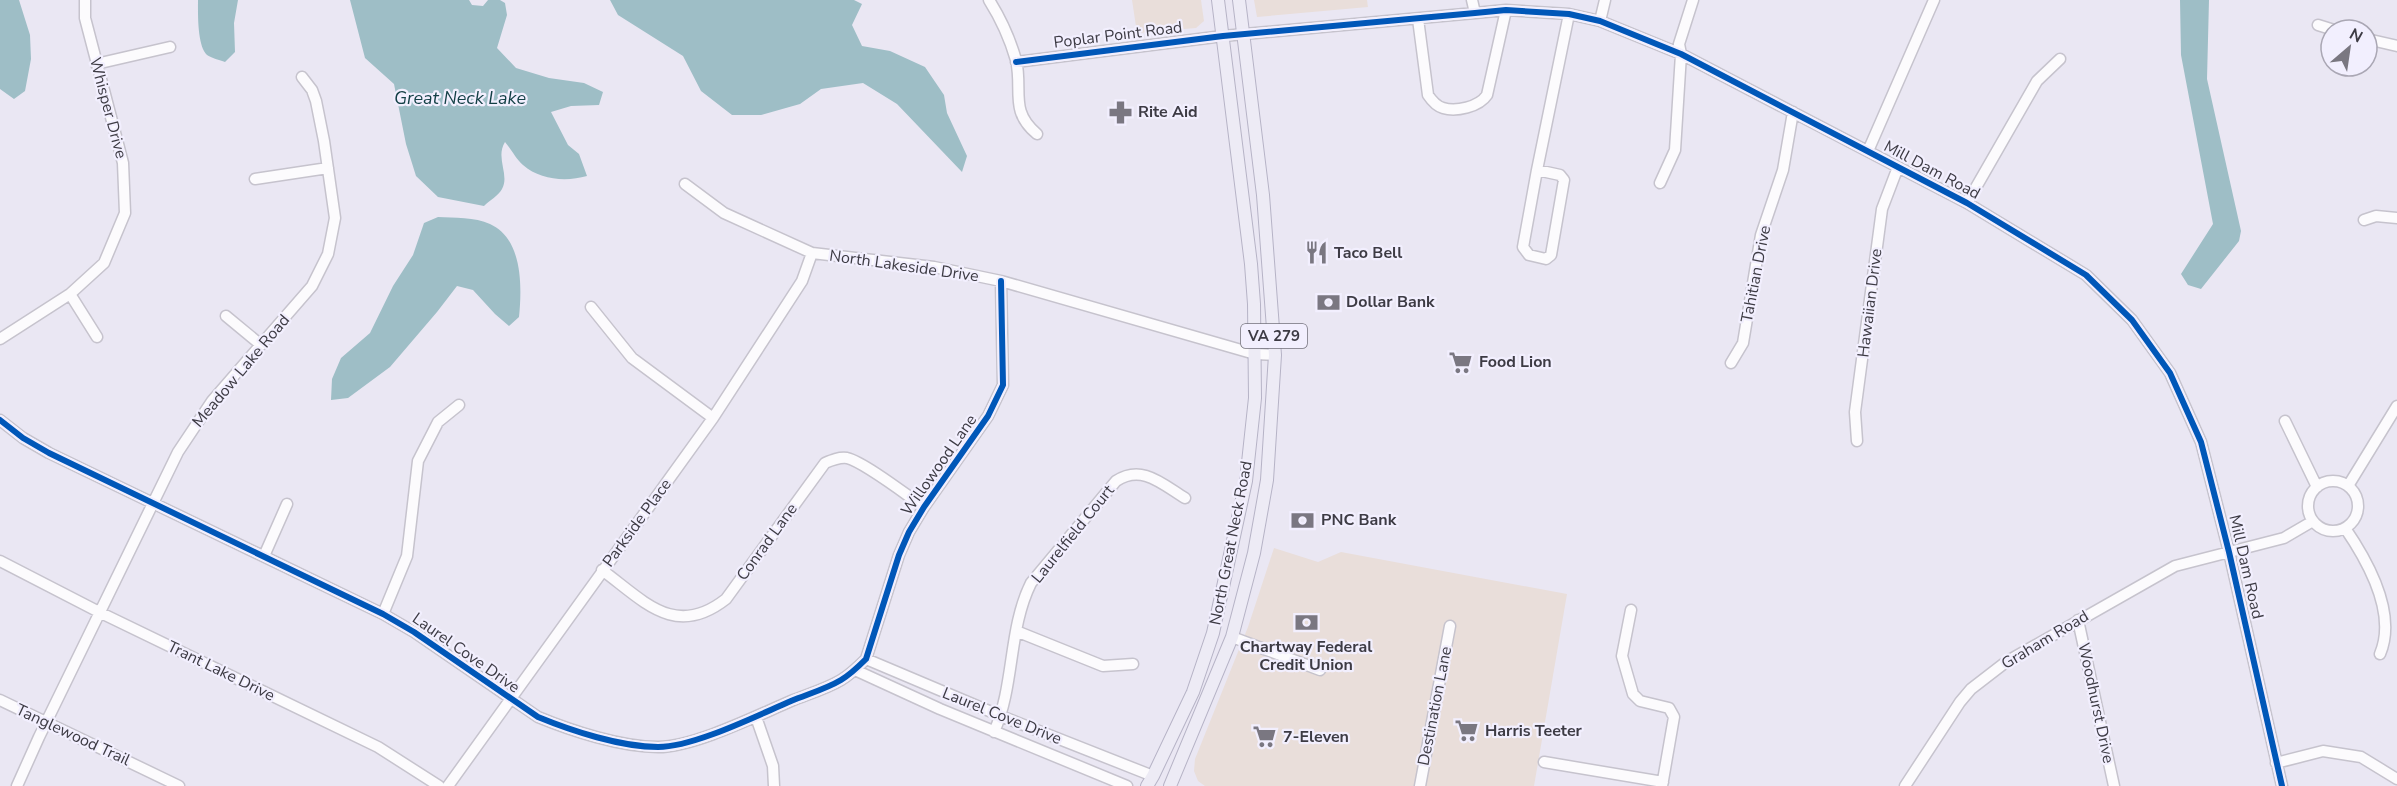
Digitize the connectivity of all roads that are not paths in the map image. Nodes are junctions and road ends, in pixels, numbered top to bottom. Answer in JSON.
{"nodes":[{"id":1,"x":85,"y":0,"type":"edge"},
{"id":2,"x":989,"y":0,"type":"edge"},
{"id":3,"x":1218,"y":0,"type":"edge"},
{"id":4,"x":1239,"y":0,"type":"edge"},
{"id":5,"x":1472,"y":0,"type":"edge"},
{"id":6,"x":1605,"y":0,"type":"edge"},
{"id":7,"x":1693,"y":0,"type":"edge"},
{"id":8,"x":1935,"y":0,"type":"edge"},
{"id":9,"x":1506,"y":10,"type":"junction"},
{"id":10,"x":1475,"y":13,"type":"junction"},
{"id":11,"x":1569,"y":14,"type":"junction"},
{"id":12,"x":1418,"y":19,"type":"junction"},
{"id":13,"x":1600,"y":21,"type":"junction"},
{"id":14,"x":1243,"y":35,"type":"junction"},
{"id":15,"x":1223,"y":36,"type":"junction"},
{"id":16,"x":2379,"y":42,"type":"edge"},
{"id":17,"x":170,"y":46,"type":"dead end"},
{"id":18,"x":2397,"y":46,"type":"edge"},
{"id":19,"x":1681,"y":54,"type":"junction"},
{"id":20,"x":2060,"y":59,"type":"dead end"},
{"id":21,"x":1016,"y":62,"type":"junction"},
{"id":22,"x":96,"y":64,"type":"junction"},
{"id":23,"x":302,"y":77,"type":"dead end"},
{"id":24,"x":1793,"y":112,"type":"junction"},
{"id":25,"x":1037,"y":134,"type":"dead end"},
{"id":26,"x":1868,"y":151,"type":"junction"},
{"id":27,"x":1898,"y":167,"type":"junction"},
{"id":28,"x":328,"y":168,"type":"junction"},
{"id":29,"x":1537,"y":170,"type":"junction"},
{"id":30,"x":255,"y":179,"type":"dead end"},
{"id":31,"x":1660,"y":183,"type":"dead end"},
{"id":32,"x":685,"y":184,"type":"dead end"},
{"id":33,"x":1967,"y":203,"type":"junction"},
{"id":34,"x":2397,"y":218,"type":"edge"},
{"id":35,"x":2364,"y":220,"type":"dead end"},
{"id":36,"x":812,"y":253,"type":"junction"},
{"id":37,"x":1001,"y":281,"type":"junction"},
{"id":38,"x":70,"y":294,"type":"junction"},
{"id":39,"x":591,"y":308,"type":"dead end"},
{"id":40,"x":226,"y":316,"type":"dead end"},
{"id":41,"x":97,"y":338,"type":"dead end"},
{"id":42,"x":0,"y":339,"type":"edge"},
{"id":43,"x":261,"y":345,"type":"junction"},
{"id":44,"x":1255,"y":354,"type":"junction"},
{"id":45,"x":1275,"y":355,"type":"junction"},
{"id":46,"x":1731,"y":363,"type":"dead end"},
{"id":47,"x":459,"y":405,"type":"dead end"},
{"id":48,"x":2397,"y":406,"type":"edge"},
{"id":49,"x":713,"y":418,"type":"junction"},
{"id":50,"x":0,"y":420,"type":"edge"},
{"id":51,"x":2285,"y":421,"type":"dead end"},
{"id":52,"x":1857,"y":441,"type":"dead end"},
{"id":53,"x":2348,"y":486,"type":"junction"},
{"id":54,"x":2317,"y":487,"type":"junction"},
{"id":55,"x":1185,"y":498,"type":"dead end"},
{"id":56,"x":153,"y":502,"type":"junction"},
{"id":57,"x":287,"y":504,"type":"dead end"},
{"id":58,"x":924,"y":507,"type":"junction"},
{"id":59,"x":2313,"y":521,"type":"junction"},
{"id":60,"x":2345,"y":528,"type":"junction"},
{"id":61,"x":2229,"y":552,"type":"junction"},
{"id":62,"x":264,"y":556,"type":"junction"},
{"id":63,"x":0,"y":561,"type":"edge"},
{"id":64,"x":602,"y":570,"type":"junction"},
{"id":65,"x":1631,"y":610,"type":"dead end"},
{"id":66,"x":101,"y":613,"type":"junction"},
{"id":67,"x":383,"y":614,"type":"junction"},
{"id":68,"x":2078,"y":620,"type":"junction"},
{"id":69,"x":1450,"y":626,"type":"dead end"},
{"id":70,"x":1016,"y":631,"type":"junction"},
{"id":71,"x":1232,"y":638,"type":"junction"},
{"id":72,"x":2380,"y":654,"type":"dead end"},
{"id":73,"x":866,"y":659,"type":"junction"},
{"id":74,"x":1133,"y":664,"type":"dead end"},
{"id":75,"x":855,"y":670,"type":"junction"},
{"id":76,"x":1320,"y":670,"type":"dead end"},
{"id":77,"x":509,"y":699,"type":"junction"},
{"id":78,"x":0,"y":700,"type":"edge"},
{"id":79,"x":1001,"y":716,"type":"junction"},
{"id":80,"x":756,"y":717,"type":"junction"},
{"id":81,"x":46,"y":722,"type":"junction"},
{"id":82,"x":994,"y":732,"type":"junction"},
{"id":83,"x":1544,"y":762,"type":"dead end"},
{"id":84,"x":2276,"y":763,"type":"junction"},
{"id":85,"x":2397,"y":779,"type":"edge"},
{"id":86,"x":1150,"y":781,"type":"edge"},
{"id":87,"x":1663,"y":784,"type":"edge"},
{"id":88,"x":1173,"y":785,"type":"edge"},
{"id":89,"x":17,"y":786,"type":"edge"},
{"id":90,"x":178,"y":786,"type":"edge"},
{"id":91,"x":439,"y":786,"type":"edge"},
{"id":92,"x":448,"y":786,"type":"edge"},
{"id":93,"x":774,"y":786,"type":"edge"},
{"id":94,"x":1127,"y":786,"type":"edge"},
{"id":95,"x":1420,"y":786,"type":"edge"},
{"id":96,"x":1905,"y":786,"type":"edge"},
{"id":97,"x":2114,"y":786,"type":"edge"},
{"id":98,"x":2282,"y":786,"type":"edge"}],
"edges":[{"from":1,"to":22,"type":"street","name":"Whisper Drive"},
{"from":2,"to":21,"type":"street"},
{"from":3,"to":15,"type":"main road","name":"North Great Neck Road","number":"VA 279"},
{"from":4,"to":14,"type":"main road","name":"North Great Neck Road","number":"VA 279"},
{"from":5,"to":10,"type":"street"},
{"from":6,"to":13,"type":"street"},
{"from":7,"to":19,"type":"street"},
{"from":8,"to":26,"type":"street"},
{"from":9,"to":10,"type":"street","name":"Mill Dam Road"},
{"from":9,"to":11,"type":"street","name":"Mill Dam Road"},
{"from":9,"to":12,"type":"street"},
{"from":10,"to":12,"type":"street","name":"Mill Dam Road"},
{"from":11,"to":13,"type":"street","name":"Mill Dam Road"},
{"from":11,"to":29,"type":"street"},
{"from":12,"to":14,"type":"street","name":"Mill Dam Road"},
{"from":13,"to":19,"type":"street","name":"Mill Dam Road"},
{"from":14,"to":15,"type":"street","name":"Mill Dam Road"},
{"from":14,"to":45,"type":"main road","name":"North Great Neck Road","number":"VA 279"},
{"from":15,"to":21,"type":"street","name":"Poplar Point Road"},
{"from":15,"to":44,"type":"main road","name":"North Great Neck Road","number":"VA 279"},
{"from":16,"to":18,"type":"street"},
{"from":17,"to":22,"type":"street"},
{"from":19,"to":24,"type":"street","name":"Mill Dam Road"},
{"from":19,"to":31,"type":"street"},
{"from":20,"to":33,"type":"street"},
{"from":21,"to":25,"type":"street"},
{"from":22,"to":38,"type":"street","name":"Whisper Drive"},
{"from":23,"to":28,"type":"street","name":"Meadow Lake Road"},
{"from":24,"to":26,"type":"street","name":"Mill Dam Road"},
{"from":24,"to":46,"type":"street","name":"Tahitian Drive"},
{"from":26,"to":27,"type":"street","name":"Mill Dam Road"},
{"from":27,"to":33,"type":"street","name":"Mill Dam Road"},
{"from":27,"to":52,"type":"street","name":"Hawaiian Drive"},
{"from":28,"to":30,"type":"street"},
{"from":28,"to":43,"type":"street","name":"Meadow Lake Road"},
{"from":29,"to":29,"type":"street"},
{"from":32,"to":36,"type":"street","name":"North Lakeside Drive"},
{"from":33,"to":61,"type":"street","name":"Mill Dam Road"},
{"from":34,"to":35,"type":"street"},
{"from":36,"to":37,"type":"street","name":"North Lakeside Drive"},
{"from":36,"to":49,"type":"street","name":"Parkside Place"},
{"from":37,"to":44,"type":"street","name":"North Lakeside Drive"},
{"from":37,"to":58,"type":"street","name":"Willowood Lane"},
{"from":38,"to":41,"type":"street"},
{"from":38,"to":42,"type":"street","name":"Whisper Drive"},
{"from":39,"to":49,"type":"street"},
{"from":40,"to":43,"type":"street"},
{"from":43,"to":56,"type":"street","name":"Meadow Lake Road"},
{"from":44,"to":45,"type":"street","name":"North Lakeside Drive"},
{"from":44,"to":86,"type":"main road","name":"North Great Neck Road","number":"VA 279"},
{"from":45,"to":71,"type":"main road","name":"North Great Neck Road","number":"VA 279"},
{"from":47,"to":67,"type":"street"},
{"from":48,"to":53,"type":"street"},
{"from":49,"to":64,"type":"street","name":"Parkside Place"},
{"from":50,"to":56,"type":"street","name":"Laurel Cove Drive"},
{"from":51,"to":54,"type":"street"},
{"from":53,"to":54,"type":"street"},
{"from":53,"to":60,"type":"street"},
{"from":54,"to":59,"type":"street"},
{"from":55,"to":70,"type":"street","name":"Laurelfield Court"},
{"from":56,"to":62,"type":"street","name":"Laurel Cove Drive"},
{"from":56,"to":66,"type":"street","name":"Meadow Lake Road"},
{"from":57,"to":62,"type":"street"},
{"from":58,"to":64,"type":"street","name":"Conrad Lane"},
{"from":58,"to":73,"type":"street","name":"Willowood Lane"},
{"from":59,"to":60,"type":"street"},
{"from":59,"to":61,"type":"street","name":"Graham Road"},
{"from":60,"to":72,"type":"street"},
{"from":61,"to":68,"type":"street","name":"Graham Road"},
{"from":61,"to":84,"type":"street","name":"Mill Dam Road"},
{"from":62,"to":67,"type":"street","name":"Laurel Cove Drive"},
{"from":63,"to":66,"type":"street","name":"Trant Lake Drive"},
{"from":64,"to":77,"type":"street","name":"Parkside Place"},
{"from":65,"to":87,"type":"street"},
{"from":66,"to":81,"type":"street","name":"Meadow Lake Road"},
{"from":66,"to":91,"type":"street","name":"Trant Lake Drive"},
{"from":67,"to":77,"type":"street","name":"Laurel Cove Drive"},
{"from":68,"to":96,"type":"street","name":"Graham Road"},
{"from":68,"to":97,"type":"street","name":"Woodhurst Drive"},
{"from":69,"to":95,"type":"street","name":"Destination Lane"},
{"from":70,"to":74,"type":"street"},
{"from":70,"to":79,"type":"street","name":"Laurelfield Court"},
{"from":71,"to":76,"type":"street"},
{"from":71,"to":88,"type":"main road","name":"North Great Neck Road","number":"VA 279"},
{"from":73,"to":75,"type":"street","name":"Laurel Cove Drive"},
{"from":73,"to":79,"type":"street","name":"Laurel Cove Drive"},
{"from":75,"to":80,"type":"street","name":"Laurel Cove Drive"},
{"from":75,"to":82,"type":"street","name":"Laurel Cove Drive"},
{"from":77,"to":80,"type":"street","name":"Laurel Cove Drive"},
{"from":77,"to":92,"type":"street","name":"Parkside Place"},
{"from":78,"to":81,"type":"street","name":"Tanglewood Trail"},
{"from":79,"to":82,"type":"street","name":"Laurelfield Court"},
{"from":79,"to":86,"type":"street","name":"Laurel Cove Drive"},
{"from":80,"to":93,"type":"street"},
{"from":81,"to":89,"type":"street","name":"Meadow Lake Road"},
{"from":81,"to":90,"type":"street","name":"Tanglewood Trail"},
{"from":82,"to":94,"type":"street","name":"Laurel Cove Drive"},
{"from":83,"to":87,"type":"street"},
{"from":84,"to":85,"type":"street"},
{"from":84,"to":98,"type":"street","name":"Mill Dam Road"},
{"from":86,"to":88,"type":"main road"}]}
